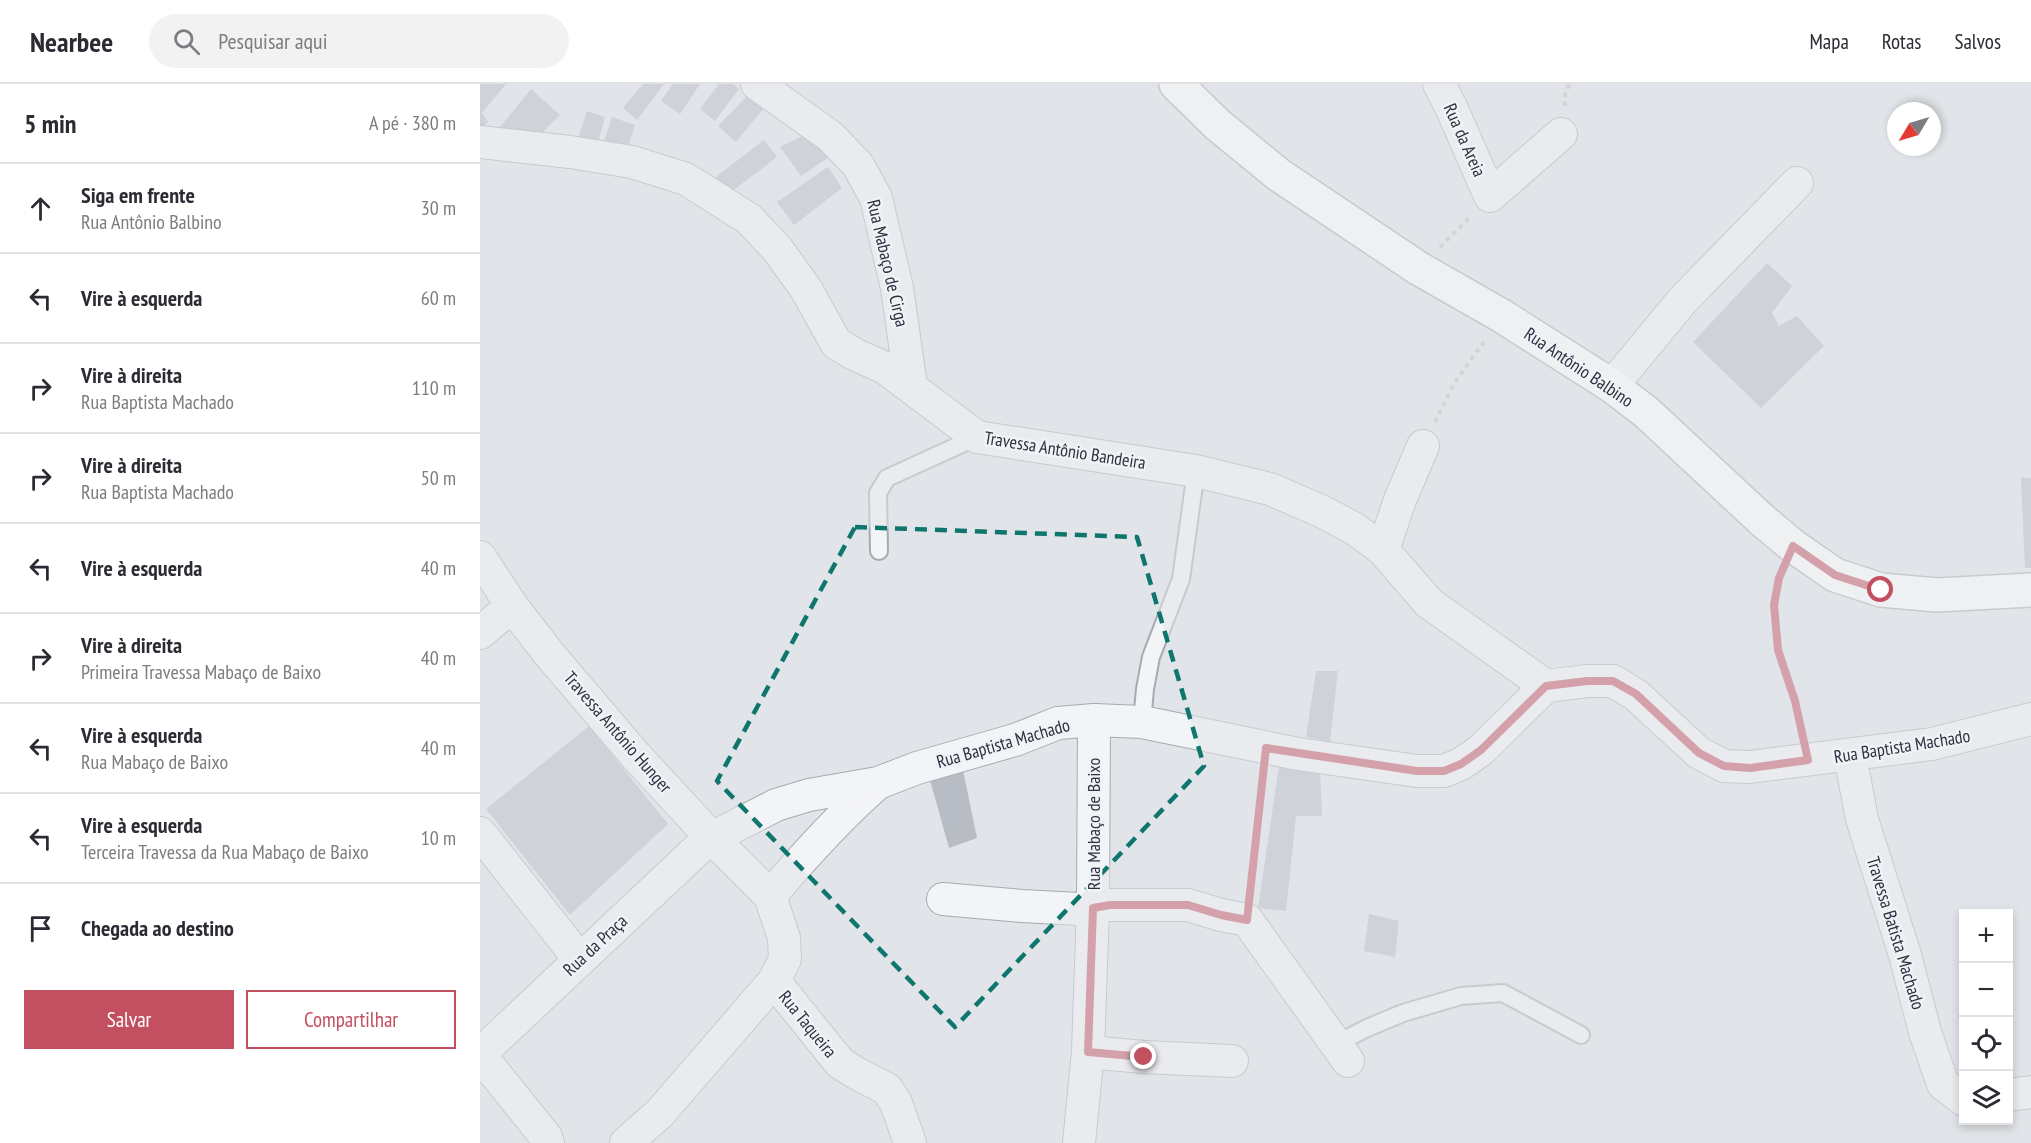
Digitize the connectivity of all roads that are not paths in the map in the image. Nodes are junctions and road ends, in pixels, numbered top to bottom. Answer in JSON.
{"nodes":[{"id":1,"x":757,"y":84,"type":"edge"},
{"id":2,"x":1176,"y":84,"type":"edge"},
{"id":3,"x":1439,"y":84,"type":"edge"},
{"id":4,"x":1561,"y":134,"type":"dead end"},
{"id":5,"x":480,"y":142,"type":"edge"},
{"id":6,"x":1797,"y":183,"type":"dead end"},
{"id":7,"x":911,"y":386,"type":"junction"},
{"id":8,"x":1612,"y":386,"type":"junction"},
{"id":9,"x":977,"y":437,"type":"junction"},
{"id":10,"x":1423,"y":446,"type":"road end"},
{"id":11,"x":1196,"y":471,"type":"junction"},
{"id":12,"x":1383,"y":550,"type":"junction"},
{"id":13,"x":879,"y":551,"type":"dead end"},
{"id":14,"x":480,"y":557,"type":"edge"},
{"id":15,"x":2031,"y":590,"type":"edge"},
{"id":16,"x":512,"y":606,"type":"junction"},
{"id":17,"x":480,"y":633,"type":"edge"},
{"id":18,"x":1546,"y":686,"type":"junction"},
{"id":19,"x":2031,"y":719,"type":"edge"},
{"id":20,"x":1094,"y":720,"type":"junction"},
{"id":21,"x":1142,"y":722,"type":"junction"},
{"id":22,"x":1850,"y":756,"type":"junction"},
{"id":23,"x":878,"y":783,"type":"junction"},
{"id":24,"x":480,"y":833,"type":"edge"},
{"id":25,"x":712,"y":838,"type":"junction"},
{"id":26,"x":770,"y":896,"type":"junction"},
{"id":27,"x":943,"y":899,"type":"dead end"},
{"id":28,"x":1093,"y":908,"type":"junction"},
{"id":29,"x":580,"y":960,"type":"junction"},
{"id":30,"x":774,"y":981,"type":"junction"},
{"id":31,"x":1581,"y":1035,"type":"dead end"},
{"id":32,"x":1088,"y":1052,"type":"junction"},
{"id":33,"x":1342,"y":1053,"type":"joint"},
{"id":34,"x":480,"y":1054,"type":"edge"},
{"id":35,"x":1232,"y":1061,"type":"dead end"},
{"id":36,"x":2031,"y":1092,"type":"edge"},
{"id":37,"x":2013,"y":1094,"type":"edge"},
{"id":38,"x":1959,"y":1096,"type":"edge"},
{"id":39,"x":548,"y":1143,"type":"edge"},
{"id":40,"x":626,"y":1143,"type":"edge"},
{"id":41,"x":910,"y":1143,"type":"edge"},
{"id":42,"x":1079,"y":1143,"type":"edge"}],
"edges":[{"from":1,"to":7,"type":"street","name":"Rua Mabaço de Cirga"},
{"from":2,"to":8,"type":"main road","name":"Rua Antônio Balbino"},
{"from":3,"to":4,"type":"street","name":"Rua da Areia"},
{"from":5,"to":7,"type":"street","name":"Travessa Antônio Bandeira"},
{"from":6,"to":8,"type":"street"},
{"from":7,"to":9,"type":"street","name":"Travessa Antônio Bandeira"},
{"from":8,"to":15,"type":"main road","name":"Rua Antônio Balbino"},
{"from":9,"to":11,"type":"street","name":"Travessa Antônio Bandeira"},
{"from":9,"to":13,"type":"lane"},
{"from":10,"to":12,"type":"street"},
{"from":11,"to":12,"type":"street","name":"Travessa Antônio Bandeira"},
{"from":11,"to":21,"type":"lane"},
{"from":12,"to":18,"type":"street","name":"Travessa Antônio Bandeira"},
{"from":14,"to":16,"type":"street","name":"Travessa Antônio Hunger"},
{"from":16,"to":17,"type":"street"},
{"from":16,"to":25,"type":"street","name":"Travessa Antônio Hunger"},
{"from":18,"to":21,"type":"street","name":"Rua Baptista Machado"},
{"from":18,"to":22,"type":"street","name":"Rua Baptista Machado"},
{"from":19,"to":22,"type":"street","name":"Rua Baptista Machado"},
{"from":20,"to":21,"type":"street","name":"Rua Baptista Machado"},
{"from":20,"to":23,"type":"street","name":"Rua Baptista Machado"},
{"from":20,"to":28,"type":"street","name":"Rua Mabaço de Baixo"},
{"from":22,"to":38,"type":"street","name":"Travessa Batista Machado"},
{"from":23,"to":25,"type":"street","name":"Rua Baptista Machado"},
{"from":23,"to":26,"type":"street","name":"Rua Baptista Machado"},
{"from":24,"to":29,"type":"street"},
{"from":25,"to":26,"type":"street","name":"Travessa Antônio Hunger"},
{"from":25,"to":29,"type":"street","name":"Rua da Praça"},
{"from":26,"to":30,"type":"street"},
{"from":27,"to":28,"type":"street"},
{"from":28,"to":32,"type":"street","name":"Rua Mabaço de Baixo"},
{"from":28,"to":33,"type":"street"},
{"from":29,"to":34,"type":"street","name":"Rua da Praça"},
{"from":30,"to":40,"type":"street"},
{"from":30,"to":41,"type":"street","name":"Rua Taqueira"},
{"from":31,"to":33,"type":"lane"},
{"from":32,"to":35,"type":"street"},
{"from":32,"to":42,"type":"street","name":"Rua Mabaço de Baixo"},
{"from":34,"to":39,"type":"street"},
{"from":36,"to":37,"type":"street"}]}
